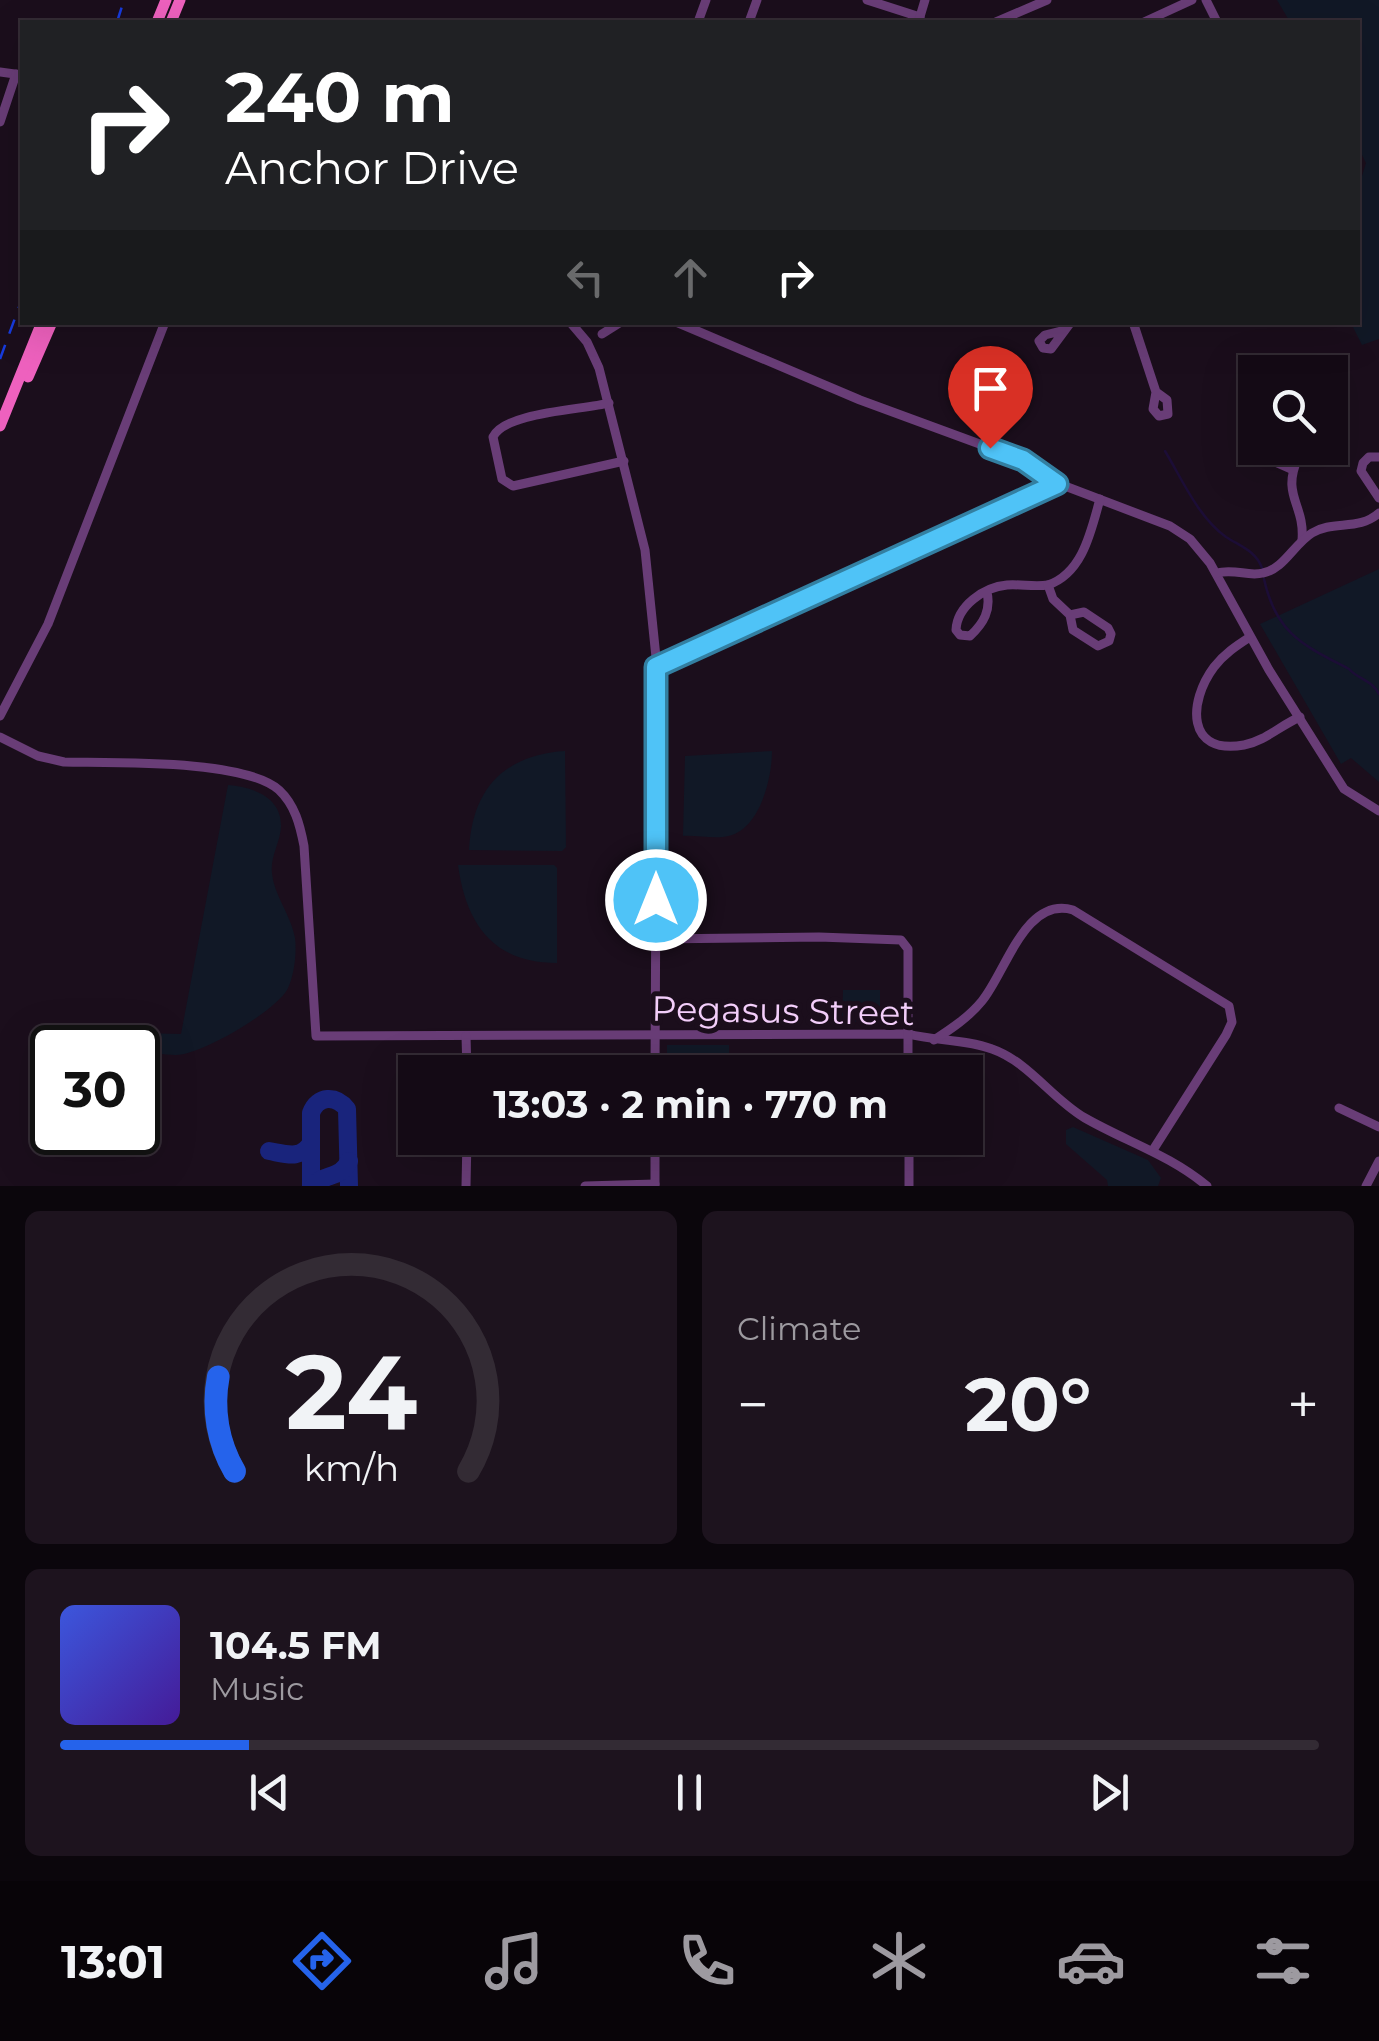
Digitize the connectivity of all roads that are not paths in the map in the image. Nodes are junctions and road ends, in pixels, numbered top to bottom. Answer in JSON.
{"nodes":[{"id":1,"x":867,"y":0,"type":"edge"},
{"id":2,"x":924,"y":0,"type":"edge"},
{"id":3,"x":1047,"y":0,"type":"edge"},
{"id":4,"x":1192,"y":0,"type":"edge"},
{"id":5,"x":919,"y":20,"type":"edge"},
{"id":6,"x":1001,"y":20,"type":"edge"},
{"id":7,"x":1148,"y":20,"type":"edge"},
{"id":8,"x":0,"y":72,"type":"edge"},
{"id":9,"x":19,"y":74,"type":"edge"},
{"id":10,"x":0,"y":122,"type":"edge"},
{"id":11,"x":41,"y":325,"type":"edge"},
{"id":12,"x":51,"y":325,"type":"edge"},
{"id":13,"x":163,"y":325,"type":"edge"},
{"id":14,"x":572,"y":325,"type":"edge"},
{"id":15,"x":578,"y":325,"type":"edge"},
{"id":16,"x":616,"y":325,"type":"edge"},
{"id":17,"x":683,"y":325,"type":"edge"},
{"id":18,"x":1068,"y":325,"type":"edge"},
{"id":19,"x":1134,"y":325,"type":"edge"},
{"id":20,"x":1061,"y":331,"type":"dead end"},
{"id":21,"x":602,"y":334,"type":"dead end"},
{"id":22,"x":580,"y":335,"type":"junction"},
{"id":23,"x":1156,"y":392,"type":"dead end"},
{"id":24,"x":610,"y":404,"type":"junction"},
{"id":25,"x":8,"y":410,"type":"junction"},
{"id":26,"x":0,"y":426,"type":"edge"},
{"id":27,"x":1379,"y":457,"type":"edge"},
{"id":28,"x":624,"y":461,"type":"junction"},
{"id":29,"x":1282,"y":465,"type":"edge"},
{"id":30,"x":1295,"y":465,"type":"edge"},
{"id":31,"x":1293,"y":470,"type":"junction"},
{"id":32,"x":1057,"y":484,"type":"junction"},
{"id":33,"x":1379,"y":498,"type":"edge"},
{"id":34,"x":1100,"y":499,"type":"junction"},
{"id":35,"x":1379,"y":513,"type":"edge"},
{"id":36,"x":1302,"y":541,"type":"junction"},
{"id":37,"x":1216,"y":573,"type":"junction"},
{"id":38,"x":1048,"y":586,"type":"junction"},
{"id":39,"x":987,"y":592,"type":"junction"},
{"id":40,"x":1070,"y":615,"type":"junction"},
{"id":41,"x":1250,"y":637,"type":"junction"},
{"id":42,"x":656,"y":667,"type":"junction"},
{"id":43,"x":0,"y":716,"type":"edge"},
{"id":44,"x":1300,"y":716,"type":"junction"},
{"id":45,"x":0,"y":737,"type":"edge"},
{"id":46,"x":1379,"y":811,"type":"edge"},
{"id":47,"x":656,"y":940,"type":"junction"},
{"id":48,"x":908,"y":1034,"type":"junction"},
{"id":49,"x":466,"y":1036,"type":"junction"},
{"id":50,"x":655,"y":1036,"type":"junction"},
{"id":51,"x":933,"y":1040,"type":"junction"},
{"id":52,"x":467,"y":1055,"type":"edge"},
{"id":53,"x":655,"y":1055,"type":"edge"},
{"id":54,"x":908,"y":1055,"type":"edge"},
{"id":55,"x":1339,"y":1108,"type":"dead end"},
{"id":56,"x":1379,"y":1127,"type":"edge"},
{"id":57,"x":1153,"y":1150,"type":"junction"},
{"id":58,"x":467,"y":1155,"type":"edge"},
{"id":59,"x":655,"y":1155,"type":"edge"},
{"id":60,"x":909,"y":1155,"type":"edge"},
{"id":61,"x":1379,"y":1161,"type":"edge"},
{"id":62,"x":655,"y":1185,"type":"edge"},
{"id":63,"x":466,"y":1186,"type":"edge"},
{"id":64,"x":585,"y":1186,"type":"edge"},
{"id":65,"x":910,"y":1186,"type":"edge"},
{"id":66,"x":1207,"y":1186,"type":"edge"},
{"id":67,"x":1366,"y":1186,"type":"edge"}],
"edges":[{"from":1,"to":5,"type":"street"},
{"from":2,"to":5,"type":"street"},
{"from":3,"to":6,"type":"street"},
{"from":4,"to":7,"type":"street"},
{"from":8,"to":9,"type":"street"},
{"from":9,"to":10,"type":"street"},
{"from":11,"to":25,"type":"main road"},
{"from":12,"to":25,"type":"main road"},
{"from":13,"to":43,"type":"street"},
{"from":14,"to":22,"type":"street"},
{"from":15,"to":22,"type":"street"},
{"from":16,"to":21,"type":"street"},
{"from":17,"to":32,"type":"street"},
{"from":18,"to":20,"type":"street"},
{"from":19,"to":23,"type":"street"},
{"from":22,"to":24,"type":"street"},
{"from":24,"to":28,"type":"street"},
{"from":24,"to":28,"type":"street"},
{"from":25,"to":26,"type":"main road"},
{"from":27,"to":33,"type":"street"},
{"from":28,"to":42,"type":"street"},
{"from":29,"to":31,"type":"street"},
{"from":30,"to":31,"type":"street"},
{"from":31,"to":36,"type":"street"},
{"from":32,"to":34,"type":"street"},
{"from":32,"to":42,"type":"street"},
{"from":34,"to":37,"type":"street"},
{"from":34,"to":38,"type":"street"},
{"from":35,"to":36,"type":"street"},
{"from":36,"to":37,"type":"street"},
{"from":37,"to":41,"type":"street"},
{"from":38,"to":39,"type":"street"},
{"from":38,"to":40,"type":"street"},
{"from":39,"to":39,"type":"street"},
{"from":40,"to":40,"type":"street"},
{"from":41,"to":44,"type":"street"},
{"from":41,"to":44,"type":"street"},
{"from":42,"to":47,"type":"street"},
{"from":44,"to":46,"type":"street"},
{"from":45,"to":49,"type":"street","name":"Pegasus Street"},
{"from":47,"to":48,"type":"street"},
{"from":47,"to":50,"type":"street"},
{"from":48,"to":50,"type":"street","name":"Pegasus Street"},
{"from":48,"to":51,"type":"street","name":"Pegasus Street"},
{"from":48,"to":54,"type":"street"},
{"from":49,"to":50,"type":"street","name":"Pegasus Street"},
{"from":49,"to":52,"type":"street"},
{"from":50,"to":53,"type":"street"},
{"from":51,"to":57,"type":"street","name":"Pegasus Street"},
{"from":51,"to":57,"type":"street"},
{"from":55,"to":56,"type":"street"},
{"from":57,"to":66,"type":"street","name":"Pegasus Street"},
{"from":58,"to":63,"type":"street"},
{"from":59,"to":62,"type":"street"},
{"from":60,"to":65,"type":"street"},
{"from":61,"to":67,"type":"street"},
{"from":62,"to":64,"type":"street"}]}
